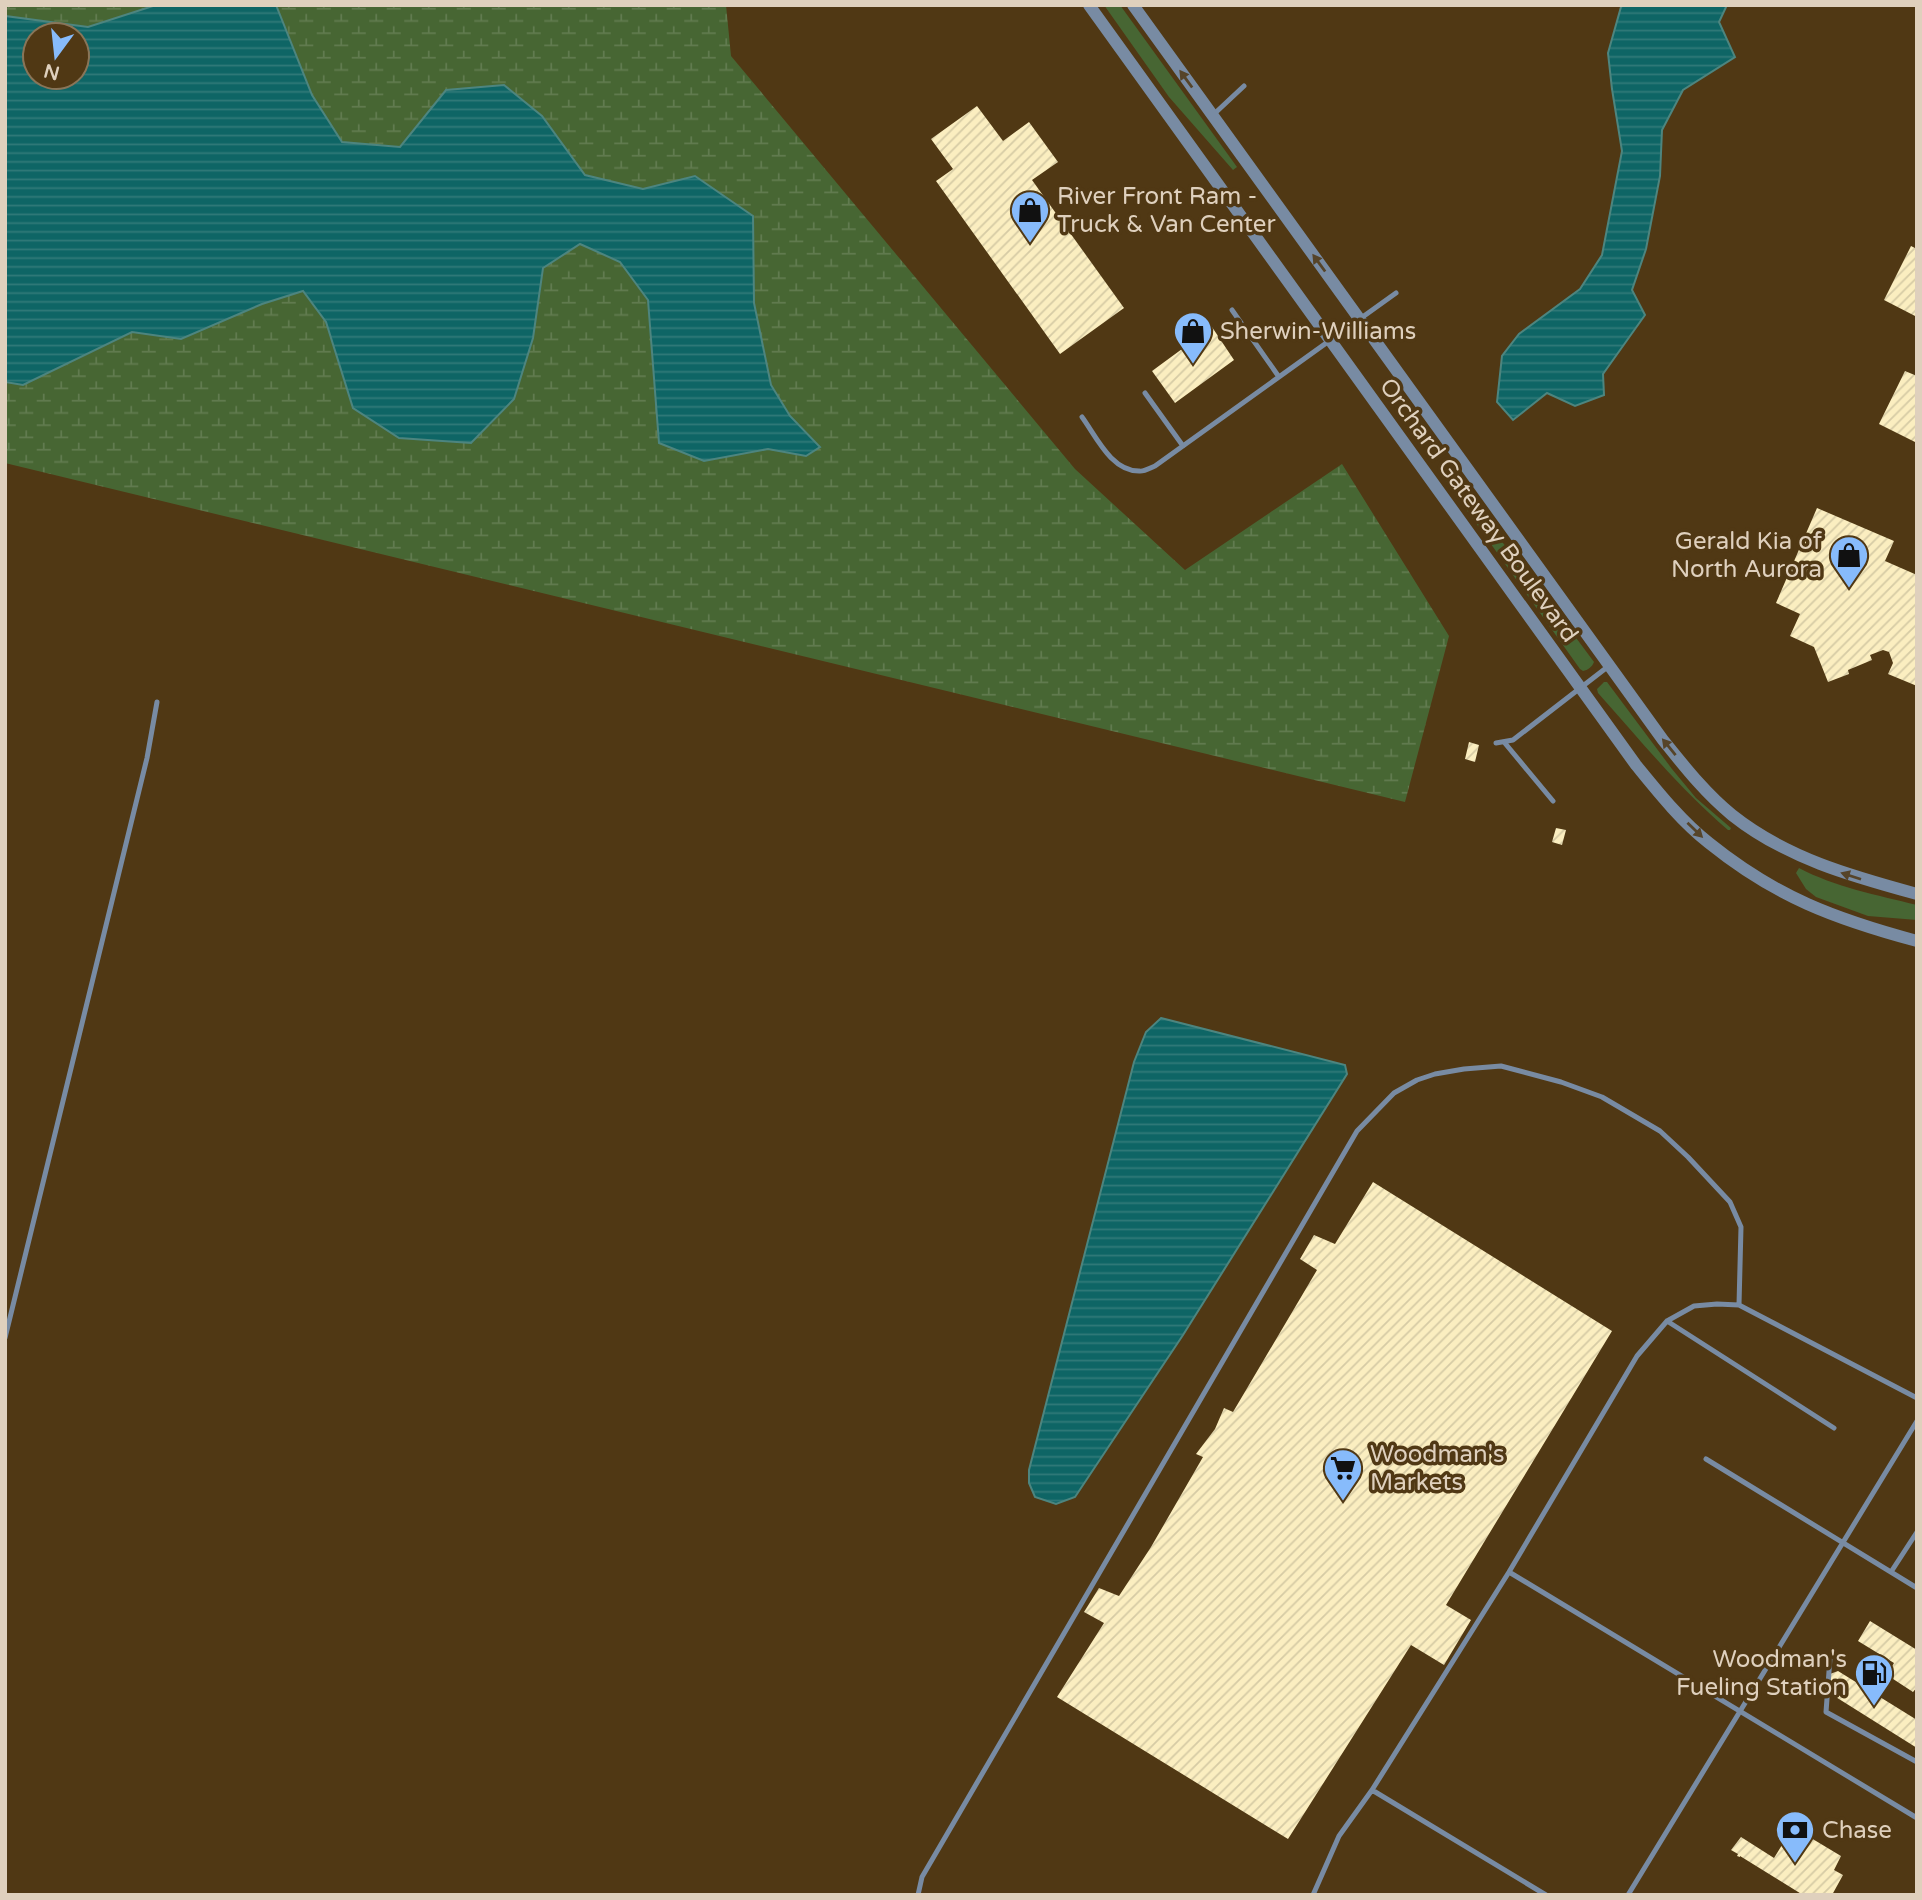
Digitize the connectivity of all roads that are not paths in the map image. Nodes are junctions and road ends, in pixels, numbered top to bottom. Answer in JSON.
{"nodes":[{"id":1,"x":1089,"y":5,"type":"edge"},
{"id":2,"x":1133,"y":5,"type":"edge"},
{"id":3,"x":1244,"y":86,"type":"dead end"},
{"id":4,"x":1213,"y":115,"type":"junction"},
{"id":5,"x":1395,"y":293,"type":"dead end"},
{"id":6,"x":1232,"y":310,"type":"dead end"},
{"id":7,"x":1359,"y":319,"type":"junction"},
{"id":8,"x":1331,"y":340,"type":"junction"},
{"id":9,"x":1279,"y":377,"type":"junction"},
{"id":10,"x":1145,"y":393,"type":"dead end"},
{"id":11,"x":1082,"y":417,"type":"dead end"},
{"id":12,"x":1183,"y":446,"type":"junction"},
{"id":13,"x":1609,"y":665,"type":"junction"},
{"id":14,"x":1580,"y":688,"type":"junction"},
{"id":15,"x":157,"y":702,"type":"dead end"},
{"id":16,"x":1504,"y":741,"type":"junction"},
{"id":17,"x":1496,"y":743,"type":"dead end"},
{"id":18,"x":1553,"y":801,"type":"dead end"},
{"id":19,"x":1917,"y":894,"type":"edge"},
{"id":20,"x":1917,"y":941,"type":"edge"},
{"id":21,"x":1739,"y":1305,"type":"junction"},
{"id":22,"x":1667,"y":1321,"type":"junction"},
{"id":23,"x":5,"y":1338,"type":"edge"},
{"id":24,"x":1917,"y":1398,"type":"edge"},
{"id":25,"x":1917,"y":1421,"type":"edge"},
{"id":26,"x":1834,"y":1428,"type":"dead end"},
{"id":27,"x":1706,"y":1459,"type":"dead end"},
{"id":28,"x":1917,"y":1532,"type":"edge"},
{"id":29,"x":1842,"y":1542,"type":"junction"},
{"id":30,"x":1509,"y":1572,"type":"junction"},
{"id":31,"x":1891,"y":1572,"type":"junction"},
{"id":32,"x":1917,"y":1588,"type":"edge"},
{"id":33,"x":1830,"y":1658,"type":"dead end"},
{"id":34,"x":1738,"y":1711,"type":"junction"},
{"id":35,"x":1917,"y":1762,"type":"edge"},
{"id":36,"x":1372,"y":1790,"type":"junction"},
{"id":37,"x":1917,"y":1818,"type":"edge"},
{"id":38,"x":918,"y":1895,"type":"edge"},
{"id":39,"x":1313,"y":1895,"type":"edge"},
{"id":40,"x":1546,"y":1895,"type":"edge"},
{"id":41,"x":1628,"y":1895,"type":"edge"}],
"edges":[{"from":1,"to":8,"type":"street","name":"Orchard Gateway Boulevard"},
{"from":4,"to":2,"type":"street","name":"Orchard Gateway Boulevard","one_way":true},
{"from":3,"to":4,"type":"lane"},
{"from":7,"to":4,"type":"street","name":"Orchard Gateway Boulevard","one_way":true},
{"from":5,"to":7,"type":"lane"},
{"from":6,"to":9,"type":"lane"},
{"from":7,"to":8,"type":"lane"},
{"from":7,"to":13,"type":"street","name":"Orchard Gateway Boulevard"},
{"from":8,"to":9,"type":"lane"},
{"from":8,"to":14,"type":"street","name":"Orchard Gateway Boulevard"},
{"from":9,"to":12,"type":"lane"},
{"from":10,"to":12,"type":"lane"},
{"from":11,"to":12,"type":"lane"},
{"from":13,"to":14,"type":"lane"},
{"from":19,"to":13,"type":"street","name":"Orchard Gateway Boulevard","one_way":true},
{"from":14,"to":16,"type":"lane"},
{"from":14,"to":20,"type":"street","name":"Orchard Gateway Boulevard","one_way":true},
{"from":15,"to":23,"type":"lane"},
{"from":16,"to":17,"type":"lane"},
{"from":16,"to":18,"type":"lane"},
{"from":21,"to":22,"type":"lane"},
{"from":21,"to":24,"type":"lane"},
{"from":21,"to":38,"type":"lane"},
{"from":22,"to":26,"type":"lane"},
{"from":22,"to":30,"type":"lane"},
{"from":25,"to":29,"type":"lane"},
{"from":27,"to":29,"type":"lane"},
{"from":28,"to":31,"type":"lane"},
{"from":29,"to":31,"type":"lane"},
{"from":29,"to":34,"type":"lane"},
{"from":30,"to":34,"type":"lane"},
{"from":30,"to":36,"type":"lane"},
{"from":31,"to":32,"type":"lane"},
{"from":33,"to":35,"type":"lane"},
{"from":34,"to":37,"type":"lane"},
{"from":34,"to":41,"type":"lane"},
{"from":36,"to":39,"type":"lane"},
{"from":36,"to":40,"type":"lane"}]}
